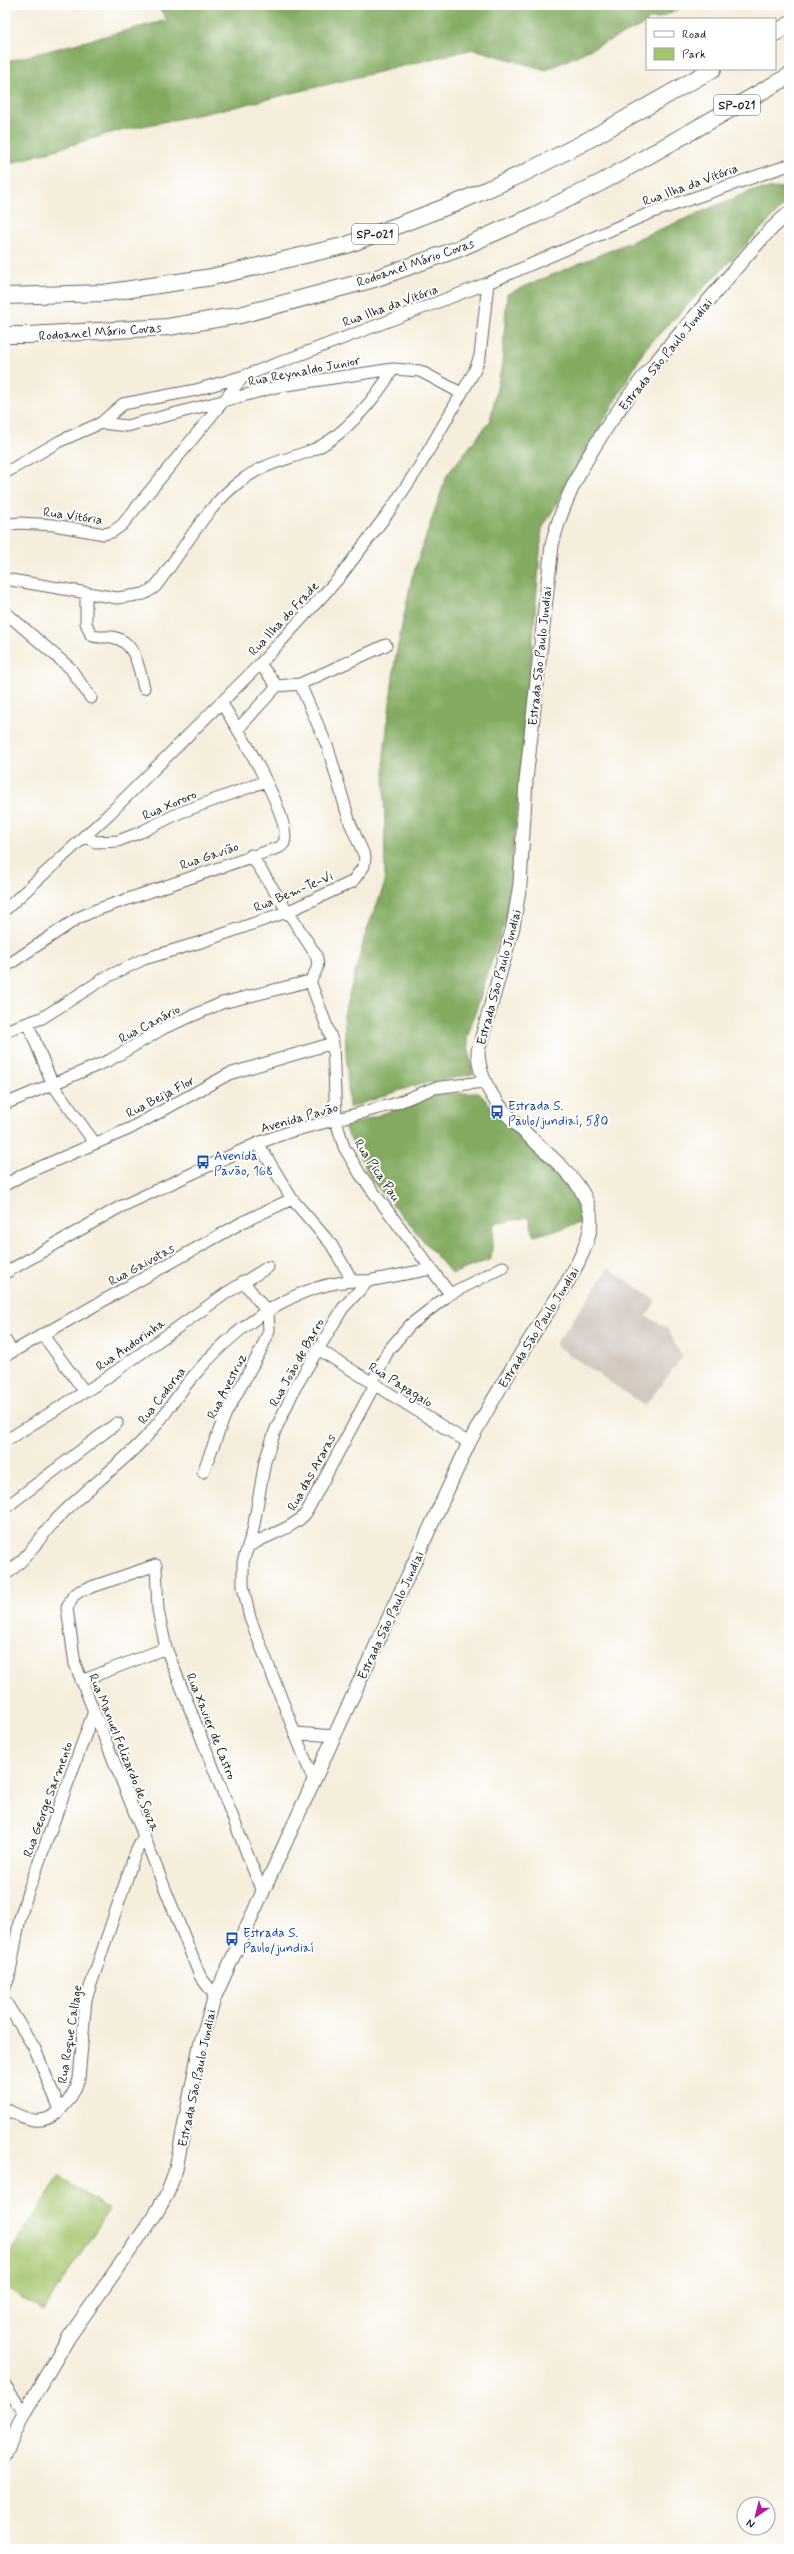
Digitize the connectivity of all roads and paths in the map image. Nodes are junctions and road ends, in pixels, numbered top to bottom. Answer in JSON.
{"nodes":[{"id":1,"x":789,"y":25,"type":"edge"},
{"id":2,"x":776,"y":32,"type":"edge"},
{"id":3,"x":711,"y":70,"type":"edge"},
{"id":4,"x":789,"y":76,"type":"edge"},
{"id":5,"x":789,"y":165,"type":"edge"},
{"id":6,"x":789,"y":214,"type":"edge"},
{"id":7,"x":488,"y":283,"type":"junction"},
{"id":8,"x":5,"y":296,"type":"edge"},
{"id":9,"x":5,"y":335,"type":"edge"},
{"id":10,"x":393,"y":368,"type":"junction"},
{"id":11,"x":244,"y":376,"type":"junction"},
{"id":12,"x":461,"y":393,"type":"junction"},
{"id":13,"x":224,"y":401,"type":"junction"},
{"id":14,"x":101,"y":423,"type":"junction"},
{"id":15,"x":5,"y":473,"type":"edge"},
{"id":16,"x":5,"y":525,"type":"edge"},
{"id":17,"x":5,"y":579,"type":"edge"},
{"id":18,"x":86,"y":593,"type":"junction"},
{"id":19,"x":5,"y":612,"type":"edge"},
{"id":20,"x":386,"y":645,"type":"dead end"},
{"id":21,"x":260,"y":664,"type":"junction"},
{"id":22,"x":300,"y":684,"type":"junction"},
{"id":23,"x":277,"y":686,"type":"junction"},
{"id":24,"x":144,"y":688,"type":"dead end"},
{"id":25,"x":91,"y":698,"type":"dead end"},
{"id":26,"x":221,"y":702,"type":"junction"},
{"id":27,"x":238,"y":729,"type":"junction"},
{"id":28,"x":266,"y":781,"type":"junction"},
{"id":29,"x":84,"y":836,"type":"junction"},
{"id":30,"x":251,"y":855,"type":"junction"},
{"id":31,"x":5,"y":910,"type":"edge"},
{"id":32,"x":289,"y":911,"type":"junction"},
{"id":33,"x":5,"y":967,"type":"edge"},
{"id":34,"x":310,"y":981,"type":"junction"},
{"id":35,"x":28,"y":1024,"type":"junction"},
{"id":36,"x":5,"y":1031,"type":"edge"},
{"id":37,"x":332,"y":1043,"type":"junction"},
{"id":38,"x":483,"y":1082,"type":"junction"},
{"id":39,"x":53,"y":1084,"type":"junction"},
{"id":40,"x":5,"y":1104,"type":"edge"},
{"id":41,"x":336,"y":1121,"type":"junction"},
{"id":42,"x":94,"y":1142,"type":"junction"},
{"id":43,"x":258,"y":1143,"type":"junction"},
{"id":44,"x":5,"y":1185,"type":"edge"},
{"id":45,"x":292,"y":1199,"type":"junction"},
{"id":46,"x":268,"y":1267,"type":"dead end"},
{"id":47,"x":503,"y":1267,"type":"dead end"},
{"id":48,"x":431,"y":1269,"type":"junction"},
{"id":49,"x":5,"y":1273,"type":"edge"},
{"id":50,"x":352,"y":1280,"type":"junction"},
{"id":51,"x":368,"y":1281,"type":"junction"},
{"id":52,"x":243,"y":1282,"type":"junction"},
{"id":53,"x":450,"y":1294,"type":"junction"},
{"id":54,"x":268,"y":1313,"type":"junction"},
{"id":55,"x":42,"y":1334,"type":"junction"},
{"id":56,"x":5,"y":1340,"type":"edge"},
{"id":57,"x":318,"y":1349,"type":"junction"},
{"id":58,"x":8,"y":1353,"type":"edge"},
{"id":59,"x":373,"y":1384,"type":"junction"},
{"id":60,"x":85,"y":1392,"type":"junction"},
{"id":61,"x":117,"y":1423,"type":"dead end"},
{"id":62,"x":5,"y":1441,"type":"edge"},
{"id":63,"x":469,"y":1443,"type":"junction"},
{"id":64,"x":203,"y":1472,"type":"dead end"},
{"id":65,"x":5,"y":1508,"type":"edge"},
{"id":66,"x":248,"y":1546,"type":"junction"},
{"id":67,"x":156,"y":1565,"type":"joint"},
{"id":68,"x":5,"y":1575,"type":"edge"},
{"id":69,"x":166,"y":1648,"type":"junction"},
{"id":70,"x":81,"y":1681,"type":"junction"},
{"id":71,"x":93,"y":1714,"type":"junction"},
{"id":72,"x":296,"y":1732,"type":"junction"},
{"id":73,"x":334,"y":1736,"type":"junction"},
{"id":74,"x":314,"y":1782,"type":"junction"},
{"id":75,"x":144,"y":1835,"type":"junction"},
{"id":76,"x":263,"y":1894,"type":"junction"},
{"id":77,"x":5,"y":1987,"type":"edge"},
{"id":78,"x":214,"y":1996,"type":"junction"},
{"id":79,"x":5,"y":2001,"type":"edge"},
{"id":80,"x":5,"y":2109,"type":"edge"},
{"id":81,"x":60,"y":2110,"type":"junction"},
{"id":82,"x":5,"y":2385,"type":"edge"},
{"id":83,"x":24,"y":2413,"type":"junction"},
{"id":84,"x":5,"y":2455,"type":"edge"}],
"edges":[{"from":1,"to":2,"type":"highway"},
{"from":3,"to":8,"type":"highway","number":"SP-021"},
{"from":4,"to":9,"type":"highway","name":"Rodoanel Mário Covas","number":"SP-021"},
{"from":5,"to":7,"type":"street","name":"Rua Ilha da Vitória"},
{"from":6,"to":38,"type":"main road","name":"Estrada São Paulo Jundiai"},
{"from":7,"to":11,"type":"street","name":"Rua Ilha da Vitória"},
{"from":7,"to":12,"type":"street","name":"Rua Ilha do Frade"},
{"from":10,"to":12,"type":"street","name":"Rua Reynaldo Junior"},
{"from":10,"to":13,"type":"street","name":"Rua Reynaldo Junior"},
{"from":10,"to":18,"type":"street"},
{"from":11,"to":13,"type":"street","name":"Rua Vitória"},
{"from":11,"to":14,"type":"street","name":"Rua Ilha da Vitória"},
{"from":12,"to":21,"type":"street","name":"Rua Ilha do Frade"},
{"from":13,"to":14,"type":"street","name":"Rua Reynaldo Junior"},
{"from":13,"to":16,"type":"street","name":"Rua Vitória"},
{"from":14,"to":15,"type":"street","name":"Rua Ilha da Vitória"},
{"from":17,"to":18,"type":"street"},
{"from":18,"to":24,"type":"street"},
{"from":19,"to":25,"type":"street"},
{"from":20,"to":22,"type":"street"},
{"from":21,"to":23,"type":"street"},
{"from":21,"to":26,"type":"street","name":"Rua Ilha do Frade"},
{"from":22,"to":23,"type":"street"},
{"from":22,"to":32,"type":"street","name":"Rua Bem-Te-Vi"},
{"from":23,"to":27,"type":"street"},
{"from":26,"to":27,"type":"street","name":"Rua Gavião"},
{"from":26,"to":29,"type":"street","name":"Rua Ilha do Frade"},
{"from":27,"to":28,"type":"street","name":"Rua Gavião"},
{"from":28,"to":29,"type":"street","name":"Rua Xororo"},
{"from":28,"to":30,"type":"street","name":"Rua Gavião"},
{"from":29,"to":31,"type":"street","name":"Rua Ilha do Frade"},
{"from":30,"to":32,"type":"street"},
{"from":30,"to":33,"type":"street","name":"Rua Gavião"},
{"from":32,"to":34,"type":"street"},
{"from":32,"to":35,"type":"street","name":"Rua Bem-Te-Vi"},
{"from":34,"to":37,"type":"street","name":"Rua Pica Pau"},
{"from":34,"to":39,"type":"street","name":"Rua Canário"},
{"from":35,"to":36,"type":"street","name":"Rua Bem-Te-Vi"},
{"from":35,"to":39,"type":"street"},
{"from":37,"to":41,"type":"street","name":"Rua Pica Pau"},
{"from":37,"to":42,"type":"street","name":"Rua Beija Flor"},
{"from":38,"to":41,"type":"street","name":"Avenida Pavão"},
{"from":38,"to":63,"type":"main road","name":"Estrada São Paulo Jundiai"},
{"from":39,"to":40,"type":"street","name":"Rua Canário"},
{"from":39,"to":42,"type":"street"},
{"from":41,"to":43,"type":"street","name":"Avenida Pavão"},
{"from":41,"to":48,"type":"street","name":"Rua Pica Pau"},
{"from":42,"to":44,"type":"street","name":"Rua Beija Flor"},
{"from":43,"to":45,"type":"street"},
{"from":43,"to":49,"type":"street","name":"Avenida Pavão"},
{"from":45,"to":50,"type":"street"},
{"from":45,"to":55,"type":"street","name":"Rua Gaivotas"},
{"from":46,"to":52,"type":"street","name":"Rua Andorinha"},
{"from":47,"to":53,"type":"street","name":"Rua das Araras"},
{"from":48,"to":51,"type":"street"},
{"from":48,"to":53,"type":"street","name":"Rua Pica Pau"},
{"from":50,"to":51,"type":"street","name":"Rua Codorna"},
{"from":50,"to":54,"type":"street","name":"Rua Codorna"},
{"from":51,"to":57,"type":"street","name":"Rua João de Barro"},
{"from":52,"to":54,"type":"street"},
{"from":52,"to":60,"type":"street","name":"Rua Andorinha"},
{"from":53,"to":59,"type":"street","name":"Rua das Araras"},
{"from":54,"to":64,"type":"street","name":"Rua Avestruz"},
{"from":54,"to":68,"type":"street","name":"Rua Codorna"},
{"from":55,"to":58,"type":"street","name":"Rua Gaivotas"},
{"from":55,"to":60,"type":"street"},
{"from":56,"to":58,"type":"street"},
{"from":57,"to":59,"type":"street","name":"Rua Papagaio"},
{"from":57,"to":66,"type":"street","name":"Rua João de Barro"},
{"from":59,"to":63,"type":"street","name":"Rua Papagaio"},
{"from":59,"to":66,"type":"street","name":"Rua das Araras"},
{"from":60,"to":62,"type":"street","name":"Rua Andorinha"},
{"from":61,"to":65,"type":"street"},
{"from":63,"to":73,"type":"main road","name":"Estrada São Paulo Jundiai"},
{"from":66,"to":72,"type":"street","name":"Rua João de Barro"},
{"from":67,"to":69,"type":"street","name":"Rua Xavier de Castro"},
{"from":67,"to":70,"type":"street","name":"Rua Manuel Felizardo de Souza"},
{"from":69,"to":70,"type":"street"},
{"from":69,"to":76,"type":"street","name":"Rua Xavier de Castro"},
{"from":70,"to":71,"type":"street","name":"Rua Manuel Felizardo de Souza"},
{"from":71,"to":75,"type":"street","name":"Rua Manuel Felizardo de Souza"},
{"from":71,"to":77,"type":"street","name":"Rua George Sarmento"},
{"from":72,"to":73,"type":"street"},
{"from":72,"to":74,"type":"street","name":"Rua João de Barro"},
{"from":73,"to":74,"type":"main road","name":"Estrada São Paulo Jundiai"},
{"from":74,"to":76,"type":"main road","name":"Estrada São Paulo Jundiai"},
{"from":75,"to":78,"type":"street","name":"Rua Manuel Felizardo de Souza"},
{"from":75,"to":81,"type":"street","name":"Rua Roque Callage"},
{"from":76,"to":78,"type":"main road","name":"Estrada São Paulo Jundiai"},
{"from":78,"to":83,"type":"main road","name":"Estrada São Paulo Jundiai"},
{"from":79,"to":81,"type":"street"},
{"from":80,"to":81,"type":"street","name":"Rua Roque Callage"},
{"from":82,"to":83,"type":"street"},
{"from":83,"to":84,"type":"main road","name":"Estrada São Paulo Jundiai"}]}
